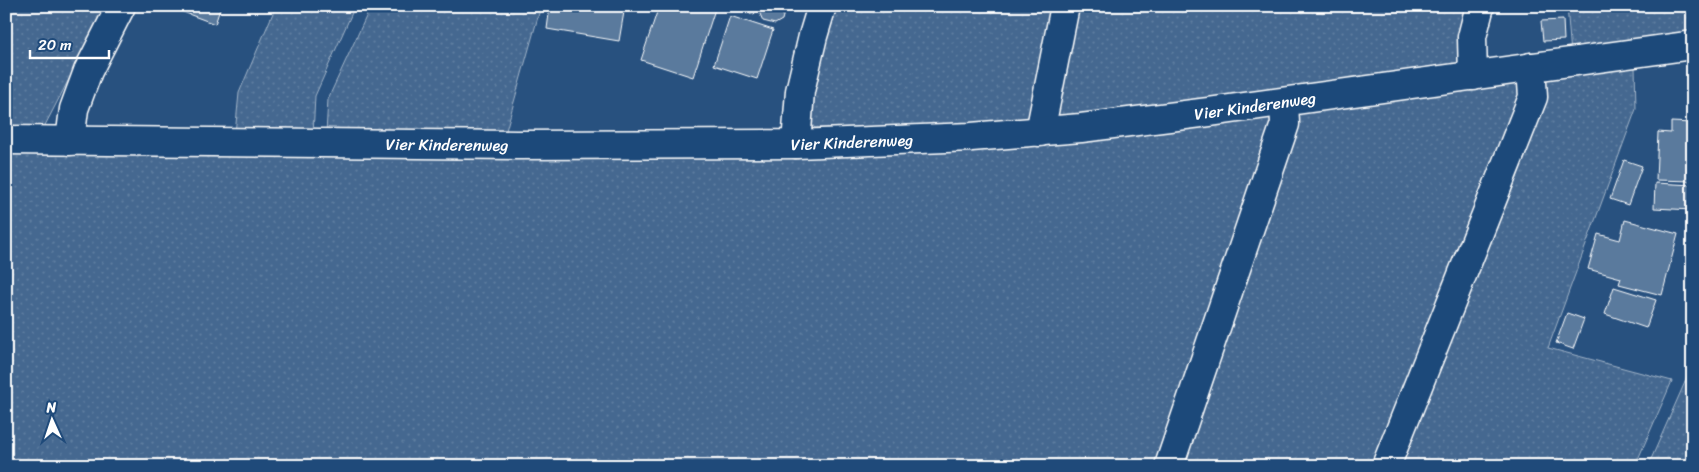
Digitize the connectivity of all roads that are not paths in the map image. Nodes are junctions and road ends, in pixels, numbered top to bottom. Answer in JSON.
{"nodes":[{"id":1,"x":121,"y":6,"type":"edge"},
{"id":2,"x":822,"y":6,"type":"edge"},
{"id":3,"x":1064,"y":6,"type":"edge"},
{"id":4,"x":1480,"y":6,"type":"edge"},
{"id":5,"x":1693,"y":45,"type":"edge"},
{"id":6,"x":1531,"y":67,"type":"junction"},
{"id":7,"x":1473,"y":76,"type":"junction"},
{"id":8,"x":1284,"y":102,"type":"junction"},
{"id":9,"x":1040,"y":132,"type":"junction"},
{"id":10,"x":6,"y":140,"type":"edge"},
{"id":11,"x":70,"y":141,"type":"junction"},
{"id":12,"x":796,"y":144,"type":"junction"},
{"id":13,"x":1169,"y":466,"type":"edge"},
{"id":14,"x":1386,"y":466,"type":"edge"}],
"edges":[{"from":1,"to":11,"type":"street"},
{"from":2,"to":12,"type":"street"},
{"from":3,"to":9,"type":"street"},
{"from":4,"to":7,"type":"street"},
{"from":5,"to":6,"type":"street","name":"Vier Kinderenweg"},
{"from":6,"to":7,"type":"street","name":"Vier Kinderenweg"},
{"from":6,"to":14,"type":"street"},
{"from":7,"to":8,"type":"street","name":"Vier Kinderenweg"},
{"from":8,"to":9,"type":"street","name":"Vier Kinderenweg"},
{"from":8,"to":13,"type":"street"},
{"from":9,"to":12,"type":"street","name":"Vier Kinderenweg"},
{"from":10,"to":11,"type":"street","name":"Vier Kinderenweg"},
{"from":11,"to":12,"type":"street","name":"Vier Kinderenweg"}]}
